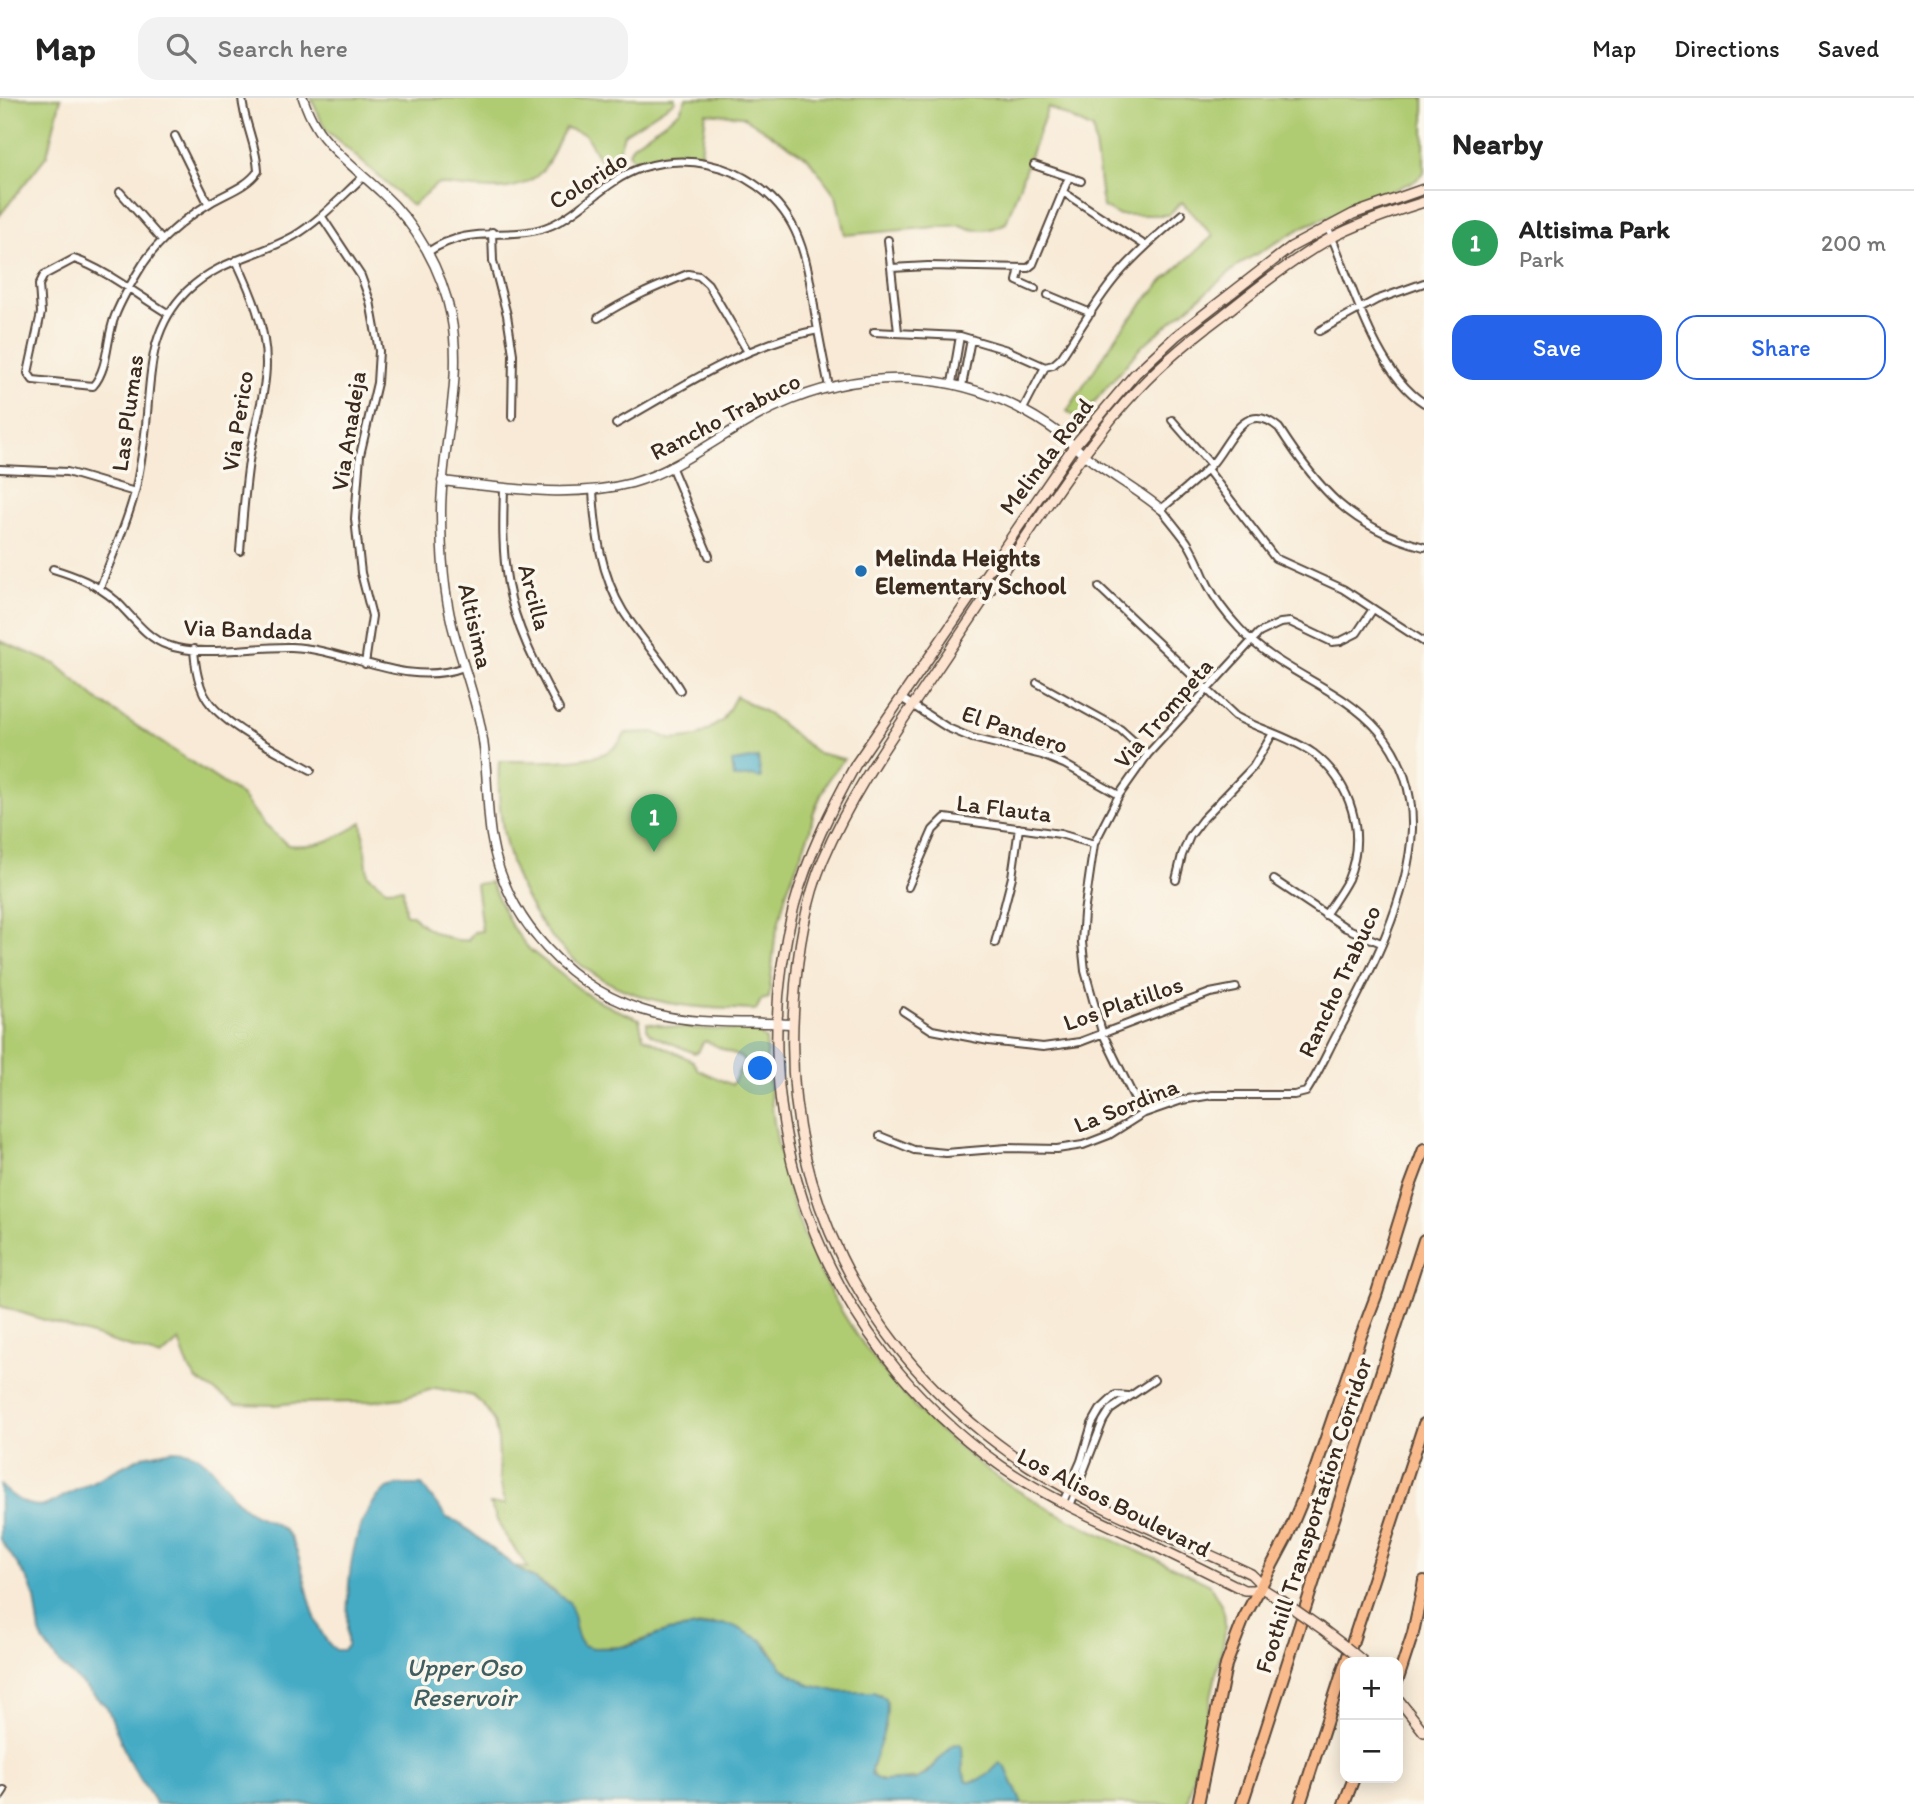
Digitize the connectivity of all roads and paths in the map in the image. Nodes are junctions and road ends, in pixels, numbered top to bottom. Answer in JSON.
{"nodes":[{"id":1,"x":242,"y":98,"type":"edge"},
{"id":2,"x":303,"y":98,"type":"edge"},
{"id":3,"x":175,"y":136,"type":"dead end"},
{"id":4,"x":1034,"y":165,"type":"dead end"},
{"id":5,"x":363,"y":177,"type":"junction"},
{"id":6,"x":1069,"y":177,"type":"junction"},
{"id":7,"x":1081,"y":181,"type":"dead end"},
{"id":8,"x":1424,"y":189,"type":"edge"},
{"id":9,"x":120,"y":192,"type":"dead end"},
{"id":10,"x":1063,"y":192,"type":"junction"},
{"id":11,"x":1424,"y":202,"type":"edge"},
{"id":12,"x":208,"y":203,"type":"junction"},
{"id":13,"x":1182,"y":214,"type":"dead end"},
{"id":14,"x":322,"y":217,"type":"junction"},
{"id":15,"x":1327,"y":226,"type":"junction"},
{"id":16,"x":492,"y":232,"type":"junction"},
{"id":17,"x":1332,"y":237,"type":"junction"},
{"id":18,"x":162,"y":240,"type":"junction"},
{"id":19,"x":888,"y":240,"type":"dead end"},
{"id":20,"x":1146,"y":246,"type":"junction"},
{"id":21,"x":428,"y":252,"type":"junction"},
{"id":22,"x":236,"y":260,"type":"junction"},
{"id":23,"x":891,"y":268,"type":"junction"},
{"id":24,"x":1020,"y":268,"type":"junction"},
{"id":25,"x":1424,"y":283,"type":"edge"},
{"id":26,"x":1035,"y":289,"type":"dead end"},
{"id":27,"x":128,"y":290,"type":"junction"},
{"id":28,"x":1048,"y":295,"type":"dead end"},
{"id":29,"x":1361,"y":307,"type":"junction"},
{"id":30,"x":1091,"y":313,"type":"junction"},
{"id":31,"x":169,"y":314,"type":"junction"},
{"id":32,"x":598,"y":318,"type":"dead end"},
{"id":33,"x":818,"y":330,"type":"junction"},
{"id":34,"x":1319,"y":331,"type":"dead end"},
{"id":35,"x":874,"y":332,"type":"dead end"},
{"id":36,"x":898,"y":332,"type":"junction"},
{"id":37,"x":960,"y":335,"type":"junction"},
{"id":38,"x":971,"y":339,"type":"junction"},
{"id":39,"x":748,"y":352,"type":"junction"},
{"id":40,"x":1045,"y":367,"type":"junction"},
{"id":41,"x":952,"y":383,"type":"junction"},
{"id":42,"x":962,"y":386,"type":"junction"},
{"id":43,"x":829,"y":387,"type":"junction"},
{"id":44,"x":1424,"y":403,"type":"edge"},
{"id":45,"x":1022,"y":411,"type":"junction"},
{"id":46,"x":512,"y":418,"type":"dead end"},
{"id":47,"x":1172,"y":420,"type":"dead end"},
{"id":48,"x":616,"y":424,"type":"dead end"},
{"id":49,"x":1074,"y":446,"type":"junction"},
{"id":50,"x":1084,"y":454,"type":"junction"},
{"id":51,"x":671,"y":466,"type":"junction"},
{"id":52,"x":1209,"y":467,"type":"junction"},
{"id":53,"x":0,"y":469,"type":"edge"},
{"id":54,"x":442,"y":481,"type":"junction"},
{"id":55,"x":504,"y":488,"type":"junction"},
{"id":56,"x":593,"y":490,"type":"junction"},
{"id":57,"x":135,"y":492,"type":"junction"},
{"id":58,"x":1161,"y":509,"type":"junction"},
{"id":59,"x":1424,"y":547,"type":"edge"},
{"id":60,"x":240,"y":551,"type":"dead end"},
{"id":61,"x":709,"y":556,"type":"dead end"},
{"id":62,"x":53,"y":569,"type":"dead end"},
{"id":63,"x":1099,"y":587,"type":"dead end"},
{"id":64,"x":100,"y":588,"type":"junction"},
{"id":65,"x":1373,"y":609,"type":"junction"},
{"id":66,"x":1252,"y":641,"type":"junction"},
{"id":67,"x":1424,"y":642,"type":"edge"},
{"id":68,"x":194,"y":649,"type":"junction"},
{"id":69,"x":365,"y":664,"type":"junction"},
{"id":70,"x":464,"y":667,"type":"junction"},
{"id":71,"x":1037,"y":683,"type":"dead end"},
{"id":72,"x":680,"y":690,"type":"dead end"},
{"id":73,"x":1207,"y":690,"type":"junction"},
{"id":74,"x":901,"y":698,"type":"junction"},
{"id":75,"x":913,"y":705,"type":"junction"},
{"id":76,"x":559,"y":709,"type":"dead end"},
{"id":77,"x":1273,"y":733,"type":"junction"},
{"id":78,"x":1148,"y":754,"type":"junction"},
{"id":79,"x":311,"y":770,"type":"dead end"},
{"id":80,"x":1119,"y":795,"type":"junction"},
{"id":81,"x":1019,"y":828,"type":"junction"},
{"id":82,"x":1094,"y":844,"type":"junction"},
{"id":83,"x":1176,"y":880,"type":"dead end"},
{"id":84,"x":1274,"y":880,"type":"dead end"},
{"id":85,"x":908,"y":887,"type":"dead end"},
{"id":86,"x":1325,"y":915,"type":"junction"},
{"id":87,"x":995,"y":943,"type":"dead end"},
{"id":88,"x":1381,"y":943,"type":"junction"},
{"id":89,"x":1236,"y":988,"type":"dead end"},
{"id":90,"x":902,"y":1011,"type":"dead end"},
{"id":91,"x":777,"y":1023,"type":"junction"},
{"id":92,"x":792,"y":1024,"type":"junction"},
{"id":93,"x":1102,"y":1032,"type":"junction"},
{"id":94,"x":1306,"y":1092,"type":"joint"},
{"id":95,"x":1142,"y":1114,"type":"junction"},
{"id":96,"x":880,"y":1136,"type":"dead end"},
{"id":97,"x":1424,"y":1149,"type":"edge"},
{"id":98,"x":1424,"y":1240,"type":"edge"},
{"id":99,"x":1154,"y":1380,"type":"dead end"},
{"id":100,"x":1424,"y":1424,"type":"edge"},
{"id":101,"x":1072,"y":1490,"type":"junction"},
{"id":102,"x":1066,"y":1504,"type":"junction"},
{"id":103,"x":1424,"y":1581,"type":"edge"},
{"id":104,"x":1259,"y":1587,"type":"junction"},
{"id":105,"x":1347,"y":1657,"type":"edge"},
{"id":106,"x":1358,"y":1657,"type":"edge"},
{"id":107,"x":1403,"y":1664,"type":"edge"},
{"id":108,"x":1340,"y":1679,"type":"edge"},
{"id":109,"x":1403,"y":1705,"type":"edge"},
{"id":110,"x":1424,"y":1732,"type":"edge"},
{"id":111,"x":1352,"y":1783,"type":"edge"},
{"id":112,"x":1198,"y":1804,"type":"edge"},
{"id":113,"x":1242,"y":1804,"type":"edge"},
{"id":114,"x":1300,"y":1804,"type":"edge"},
{"id":115,"x":1343,"y":1804,"type":"edge"}],
"edges":[{"from":1,"to":12,"type":"street"},
{"from":2,"to":5,"type":"street","name":"Altisima"},
{"from":3,"to":12,"type":"street"},
{"from":4,"to":6,"type":"street"},
{"from":5,"to":14,"type":"street","name":"Las Plumas"},
{"from":5,"to":21,"type":"street","name":"Altisima"},
{"from":6,"to":7,"type":"street"},
{"from":6,"to":10,"type":"street"},
{"from":8,"to":15,"type":"main road","name":"Melinda Road"},
{"from":9,"to":18,"type":"street"},
{"from":10,"to":20,"type":"street"},
{"from":10,"to":24,"type":"street"},
{"from":11,"to":17,"type":"main road","name":"Melinda Road"},
{"from":12,"to":18,"type":"street"},
{"from":13,"to":20,"type":"street"},
{"from":14,"to":22,"type":"street","name":"Las Plumas"},
{"from":14,"to":69,"type":"street","name":"Via Anadeja"},
{"from":15,"to":17,"type":"street"},
{"from":15,"to":49,"type":"main road","name":"Melinda Road"},
{"from":16,"to":21,"type":"street","name":"Colorido"},
{"from":16,"to":33,"type":"street","name":"Colorido"},
{"from":16,"to":46,"type":"street"},
{"from":17,"to":29,"type":"street"},
{"from":17,"to":50,"type":"main road","name":"Melinda Road"},
{"from":18,"to":27,"type":"street"},
{"from":19,"to":23,"type":"street"},
{"from":20,"to":30,"type":"street"},
{"from":21,"to":54,"type":"street","name":"Altisima"},
{"from":22,"to":31,"type":"street","name":"Las Plumas"},
{"from":22,"to":60,"type":"street","name":"Via Perico"},
{"from":23,"to":24,"type":"street"},
{"from":23,"to":36,"type":"street"},
{"from":24,"to":26,"type":"street"},
{"from":25,"to":29,"type":"street"},
{"from":27,"to":27,"type":"street"},
{"from":27,"to":31,"type":"street"},
{"from":28,"to":30,"type":"street"},
{"from":29,"to":34,"type":"street"},
{"from":29,"to":44,"type":"street"},
{"from":30,"to":40,"type":"street"},
{"from":31,"to":57,"type":"street","name":"Las Plumas"},
{"from":32,"to":39,"type":"street"},
{"from":33,"to":39,"type":"street"},
{"from":33,"to":43,"type":"street","name":"Colorido"},
{"from":35,"to":36,"type":"street"},
{"from":36,"to":37,"type":"street"},
{"from":37,"to":38,"type":"street"},
{"from":37,"to":41,"type":"street"},
{"from":38,"to":40,"type":"street"},
{"from":38,"to":42,"type":"street"},
{"from":39,"to":48,"type":"street"},
{"from":40,"to":45,"type":"street"},
{"from":41,"to":42,"type":"street","name":"Rancho Trabuco"},
{"from":41,"to":43,"type":"street","name":"Rancho Trabuco"},
{"from":42,"to":45,"type":"street","name":"Rancho Trabuco"},
{"from":43,"to":51,"type":"street","name":"Rancho Trabuco"},
{"from":45,"to":49,"type":"street","name":"Rancho Trabuco"},
{"from":47,"to":52,"type":"street"},
{"from":49,"to":50,"type":"street","name":"Rancho Trabuco"},
{"from":49,"to":74,"type":"main road","name":"Melinda Road"},
{"from":50,"to":58,"type":"street","name":"Rancho Trabuco"},
{"from":50,"to":75,"type":"main road","name":"Melinda Road"},
{"from":51,"to":56,"type":"street","name":"Rancho Trabuco"},
{"from":51,"to":61,"type":"street"},
{"from":52,"to":58,"type":"street"},
{"from":52,"to":59,"type":"street"},
{"from":52,"to":65,"type":"street"},
{"from":53,"to":57,"type":"street"},
{"from":54,"to":55,"type":"street","name":"Rancho Trabuco"},
{"from":54,"to":70,"type":"street","name":"Altisima"},
{"from":55,"to":56,"type":"street","name":"Rancho Trabuco"},
{"from":55,"to":76,"type":"street","name":"Arcilla"},
{"from":56,"to":72,"type":"street"},
{"from":57,"to":64,"type":"street","name":"Las Plumas"},
{"from":58,"to":66,"type":"street","name":"Rancho Trabuco"},
{"from":62,"to":64,"type":"street","name":"Via Bandada"},
{"from":63,"to":73,"type":"street"},
{"from":64,"to":68,"type":"street","name":"Via Bandada"},
{"from":65,"to":66,"type":"street","name":"Via Trompeta"},
{"from":65,"to":67,"type":"street"},
{"from":66,"to":73,"type":"street","name":"Via Trompeta"},
{"from":66,"to":88,"type":"street","name":"Rancho Trabuco"},
{"from":68,"to":69,"type":"street","name":"Via Bandada"},
{"from":68,"to":79,"type":"street"},
{"from":69,"to":70,"type":"street","name":"Via Bandada"},
{"from":70,"to":91,"type":"street","name":"Altisima"},
{"from":71,"to":78,"type":"street"},
{"from":73,"to":77,"type":"street"},
{"from":73,"to":78,"type":"street","name":"Via Trompeta"},
{"from":74,"to":75,"type":"street","name":"El Pandero"},
{"from":74,"to":91,"type":"main road","name":"Melinda Road"},
{"from":75,"to":80,"type":"street","name":"El Pandero"},
{"from":75,"to":92,"type":"main road","name":"Melinda Road"},
{"from":77,"to":83,"type":"street"},
{"from":77,"to":86,"type":"street"},
{"from":78,"to":80,"type":"street","name":"Via Trompeta"},
{"from":80,"to":82,"type":"street","name":"Via Trompeta"},
{"from":81,"to":82,"type":"street","name":"La Flauta"},
{"from":81,"to":85,"type":"street","name":"La Flauta"},
{"from":81,"to":87,"type":"street"},
{"from":82,"to":93,"type":"street","name":"Via Trompeta"},
{"from":84,"to":86,"type":"street"},
{"from":86,"to":88,"type":"street"},
{"from":88,"to":94,"type":"street","name":"Rancho Trabuco"},
{"from":89,"to":93,"type":"street","name":"Los Platillos"},
{"from":90,"to":93,"type":"street","name":"Los Platillos"},
{"from":91,"to":92,"type":"street","name":"Altisima"},
{"from":91,"to":102,"type":"main road","name":"Los Alisos Boulevard"},
{"from":92,"to":101,"type":"main road","name":"Los Alisos Boulevard"},
{"from":93,"to":95,"type":"street","name":"Via Trompeta"},
{"from":94,"to":95,"type":"street","name":"La Sordina"},
{"from":95,"to":96,"type":"street","name":"La Sordina"},
{"from":97,"to":104,"type":"highway"},
{"from":98,"to":113,"type":"highway","name":"Foothill Transportation Corridor"},
{"from":99,"to":101,"type":"street"},
{"from":100,"to":105,"type":"highway"},
{"from":101,"to":102,"type":"street"},
{"from":101,"to":104,"type":"main road","name":"Los Alisos Boulevard"},
{"from":102,"to":104,"type":"main road","name":"Los Alisos Boulevard"},
{"from":103,"to":107,"type":"highway"},
{"from":104,"to":106,"type":"main road","name":"Los Alisos Boulevard","bridge":true},
{"from":104,"to":112,"type":"highway"},
{"from":108,"to":114,"type":"highway"},
{"from":109,"to":110,"type":"main road"},
{"from":111,"to":115,"type":"highway"}]}
